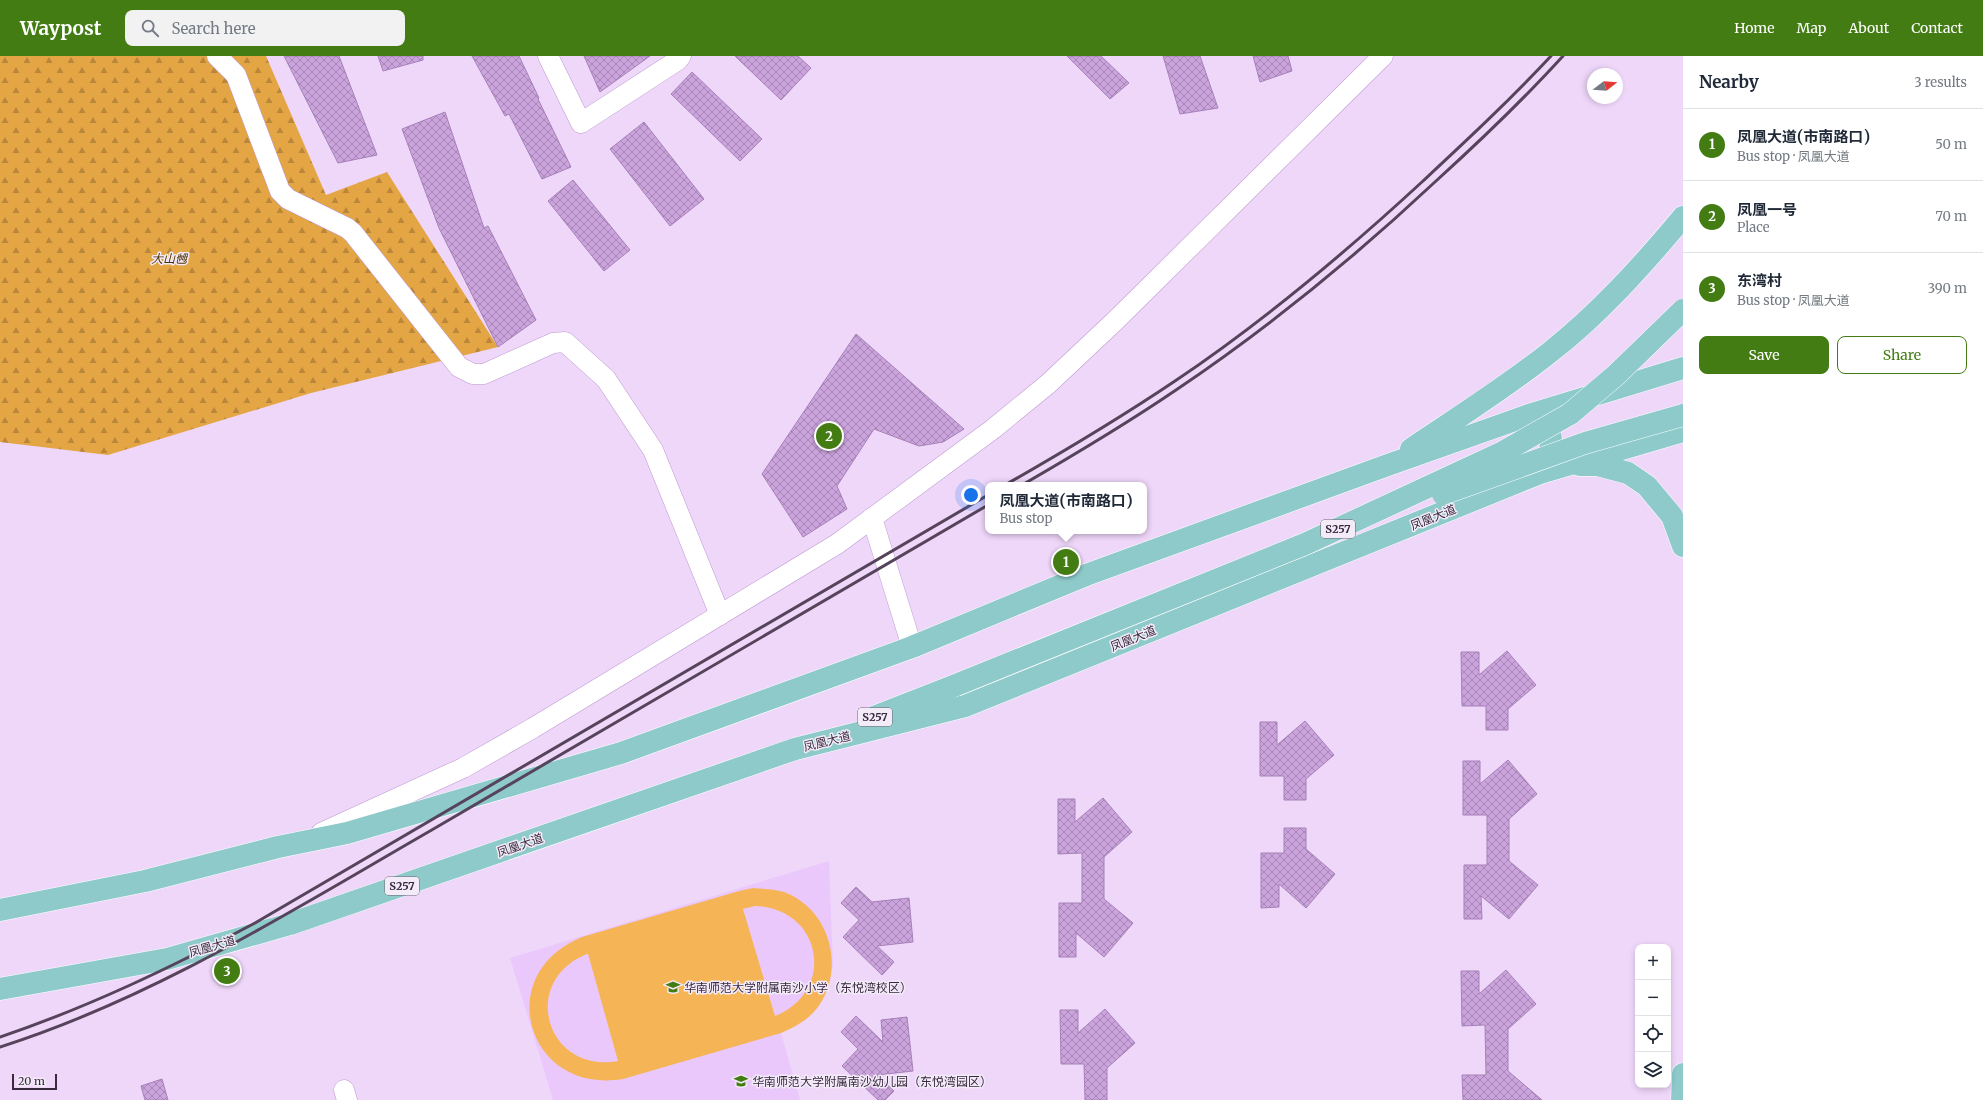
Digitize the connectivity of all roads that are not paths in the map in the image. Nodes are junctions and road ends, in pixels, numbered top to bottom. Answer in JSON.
{"nodes":[{"id":1,"x":217,"y":56,"type":"edge"},
{"id":2,"x":230,"y":56,"type":"edge"},
{"id":3,"x":548,"y":56,"type":"edge"},
{"id":4,"x":681,"y":56,"type":"edge"},
{"id":5,"x":1383,"y":56,"type":"edge"},
{"id":6,"x":236,"y":75,"type":"junction"},
{"id":7,"x":1683,"y":217,"type":"edge"},
{"id":8,"x":1683,"y":310,"type":"edge"},
{"id":9,"x":1683,"y":368,"type":"edge"},
{"id":10,"x":1683,"y":415,"type":"edge"},
{"id":11,"x":1526,"y":416,"type":"junction"},
{"id":12,"x":1683,"y":430,"type":"edge"},
{"id":13,"x":1564,"y":465,"type":"junction"},
{"id":14,"x":1385,"y":466,"type":"junction"},
{"id":15,"x":1540,"y":474,"type":"junction"},
{"id":16,"x":872,"y":518,"type":"junction"},
{"id":17,"x":1304,"y":544,"type":"junction"},
{"id":18,"x":1683,"y":546,"type":"edge"},
{"id":19,"x":720,"y":615,"type":"junction"},
{"id":20,"x":912,"y":647,"type":"junction"},
{"id":21,"x":795,"y":749,"type":"junction"},
{"id":22,"x":278,"y":847,"type":"junction"},
{"id":23,"x":0,"y":910,"type":"edge"},
{"id":24,"x":0,"y":988,"type":"edge"},
{"id":25,"x":1683,"y":1074,"type":"edge"},
{"id":26,"x":1682,"y":1100,"type":"edge"}],
"edges":[{"from":1,"to":6,"type":"street"},
{"from":2,"to":6,"type":"street"},
{"from":3,"to":4,"type":"street"},
{"from":5,"to":16,"type":"street"},
{"from":6,"to":19,"type":"street"},
{"from":7,"to":14,"type":"main road"},
{"from":8,"to":17,"type":"main road","number":"S257","bridge":true},
{"from":9,"to":11,"type":"main road"},
{"from":10,"to":17,"type":"main road","bridge":true},
{"from":11,"to":14,"type":"main road"},
{"from":11,"to":15,"type":"main road"},
{"from":12,"to":13,"type":"main road","name":"凤凰大道","number":"S257"},
{"from":13,"to":15,"type":"main road","name":"凤凰大道","number":"S257"},
{"from":13,"to":18,"type":"main road"},
{"from":14,"to":20,"type":"main road"},
{"from":15,"to":21,"type":"main road","name":"凤凰大道","number":"S257"},
{"from":16,"to":19,"type":"street"},
{"from":16,"to":20,"type":"street"},
{"from":17,"to":21,"type":"main road","number":"S257","bridge":true},
{"from":19,"to":22,"type":"street"},
{"from":20,"to":22,"type":"main road"},
{"from":21,"to":24,"type":"main road","name":"凤凰大道","number":"S257"},
{"from":22,"to":23,"type":"main road"},
{"from":25,"to":26,"type":"main road"}]}
